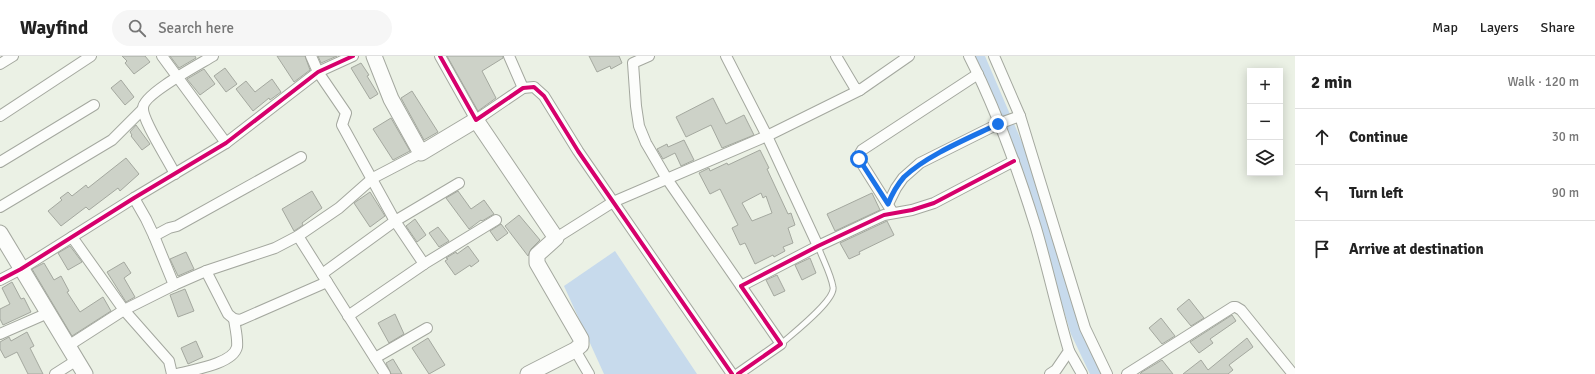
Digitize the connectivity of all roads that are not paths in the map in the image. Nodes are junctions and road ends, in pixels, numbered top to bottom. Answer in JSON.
{"nodes":[{"id":1,"x":13,"y":56,"type":"edge"},
{"id":2,"x":91,"y":56,"type":"edge"},
{"id":3,"x":162,"y":56,"type":"edge"},
{"id":4,"x":213,"y":56,"type":"edge"},
{"id":5,"x":311,"y":56,"type":"edge"},
{"id":6,"x":353,"y":56,"type":"edge"},
{"id":7,"x":374,"y":56,"type":"edge"},
{"id":8,"x":440,"y":56,"type":"edge"},
{"id":9,"x":509,"y":56,"type":"edge"},
{"id":10,"x":649,"y":56,"type":"edge"},
{"id":11,"x":726,"y":56,"type":"edge"},
{"id":12,"x":836,"y":56,"type":"edge"},
{"id":13,"x":910,"y":56,"type":"edge"},
{"id":14,"x":969,"y":56,"type":"edge"},
{"id":15,"x":994,"y":56,"type":"edge"},
{"id":16,"x":632,"y":60,"type":"edge"},
{"id":17,"x":0,"y":64,"type":"edge"},
{"id":18,"x":318,"y":72,"type":"junction"},
{"id":19,"x":978,"y":74,"type":"junction"},
{"id":20,"x":178,"y":77,"type":"junction"},
{"id":21,"x":523,"y":88,"type":"junction"},
{"id":22,"x":860,"y":90,"type":"junction"},
{"id":23,"x":94,"y":105,"type":"dead end"},
{"id":24,"x":143,"y":108,"type":"junction"},
{"id":25,"x":0,"y":116,"type":"edge"},
{"id":26,"x":1018,"y":117,"type":"junction"},
{"id":27,"x":476,"y":120,"type":"junction"},
{"id":28,"x":999,"y":123,"type":"junction"},
{"id":29,"x":767,"y":136,"type":"junction"},
{"id":30,"x":226,"y":143,"type":"junction"},
{"id":31,"x":421,"y":153,"type":"junction"},
{"id":32,"x":301,"y":158,"type":"dead end"},
{"id":33,"x":1014,"y":161,"type":"junction"},
{"id":34,"x":0,"y":162,"type":"edge"},
{"id":35,"x":175,"y":174,"type":"junction"},
{"id":36,"x":373,"y":178,"type":"junction"},
{"id":37,"x":667,"y":179,"type":"junction"},
{"id":38,"x":459,"y":183,"type":"dead end"},
{"id":39,"x":134,"y":198,"type":"junction"},
{"id":40,"x":613,"y":202,"type":"junction"},
{"id":41,"x":888,"y":204,"type":"junction"},
{"id":42,"x":0,"y":207,"type":"edge"},
{"id":43,"x":893,"y":213,"type":"junction"},
{"id":44,"x":496,"y":220,"type":"dead end"},
{"id":45,"x":395,"y":221,"type":"junction"},
{"id":46,"x":0,"y":233,"type":"edge"},
{"id":47,"x":154,"y":236,"type":"junction"},
{"id":48,"x":298,"y":236,"type":"junction"},
{"id":49,"x":72,"y":237,"type":"junction"},
{"id":50,"x":556,"y":238,"type":"junction"},
{"id":51,"x":818,"y":246,"type":"junction"},
{"id":52,"x":424,"y":264,"type":"junction"},
{"id":53,"x":22,"y":269,"type":"junction"},
{"id":54,"x":206,"y":271,"type":"junction"},
{"id":55,"x":325,"y":278,"type":"junction"},
{"id":56,"x":0,"y":280,"type":"edge"},
{"id":57,"x":174,"y":285,"type":"junction"},
{"id":58,"x":741,"y":286,"type":"junction"},
{"id":59,"x":124,"y":310,"type":"junction"},
{"id":60,"x":48,"y":313,"type":"junction"},
{"id":61,"x":348,"y":316,"type":"junction"},
{"id":62,"x":234,"y":319,"type":"junction"},
{"id":63,"x":427,"y":328,"type":"dead end"},
{"id":64,"x":0,"y":334,"type":"edge"},
{"id":65,"x":781,"y":344,"type":"junction"},
{"id":66,"x":68,"y":346,"type":"junction"},
{"id":67,"x":575,"y":350,"type":"junction"},
{"id":68,"x":1069,"y":351,"type":"junction"},
{"id":69,"x":375,"y":358,"type":"junction"},
{"id":70,"x":76,"y":360,"type":"junction"},
{"id":71,"x":1293,"y":370,"type":"edge"},
{"id":72,"x":56,"y":374,"type":"edge"},
{"id":73,"x":85,"y":374,"type":"edge"},
{"id":74,"x":172,"y":374,"type":"edge"},
{"id":75,"x":177,"y":374,"type":"edge"},
{"id":76,"x":385,"y":374,"type":"edge"},
{"id":77,"x":528,"y":374,"type":"edge"},
{"id":78,"x":590,"y":374,"type":"edge"},
{"id":79,"x":732,"y":374,"type":"edge"},
{"id":80,"x":738,"y":374,"type":"edge"},
{"id":81,"x":1050,"y":374,"type":"edge"},
{"id":82,"x":1082,"y":374,"type":"edge"},
{"id":83,"x":1108,"y":374,"type":"edge"},
{"id":84,"x":1127,"y":374,"type":"edge"}],
"edges":[{"from":1,"to":17,"type":"street"},
{"from":2,"to":25,"type":"street"},
{"from":3,"to":20,"type":"street"},
{"from":4,"to":20,"type":"street"},
{"from":5,"to":18,"type":"street"},
{"from":6,"to":18,"type":"street"},
{"from":7,"to":31,"type":"main road"},
{"from":8,"to":27,"type":"street"},
{"from":9,"to":21,"type":"street"},
{"from":10,"to":16,"type":"street"},
{"from":11,"to":29,"type":"street"},
{"from":12,"to":22,"type":"street"},
{"from":13,"to":22,"type":"street"},
{"from":14,"to":19,"type":"street"},
{"from":15,"to":26,"type":"street"},
{"from":16,"to":37,"type":"street"},
{"from":18,"to":30,"type":"street"},
{"from":18,"to":36,"type":"street"},
{"from":19,"to":28,"type":"street"},
{"from":19,"to":41,"type":"street"},
{"from":20,"to":24,"type":"street"},
{"from":20,"to":30,"type":"street"},
{"from":21,"to":27,"type":"street"},
{"from":21,"to":40,"type":"street"},
{"from":22,"to":29,"type":"street"},
{"from":23,"to":34,"type":"street"},
{"from":24,"to":35,"type":"street"},
{"from":24,"to":42,"type":"street"},
{"from":26,"to":28,"type":"street"},
{"from":26,"to":83,"type":"street"},
{"from":27,"to":31,"type":"main road"},
{"from":27,"to":50,"type":"main road"},
{"from":28,"to":33,"type":"street"},
{"from":28,"to":41,"type":"street"},
{"from":29,"to":37,"type":"street"},
{"from":29,"to":51,"type":"street"},
{"from":30,"to":35,"type":"street"},
{"from":31,"to":36,"type":"street"},
{"from":32,"to":47,"type":"street"},
{"from":33,"to":43,"type":"street"},
{"from":33,"to":68,"type":"street"},
{"from":35,"to":39,"type":"street"},
{"from":36,"to":45,"type":"street"},
{"from":36,"to":48,"type":"street"},
{"from":37,"to":40,"type":"street"},
{"from":37,"to":58,"type":"street"},
{"from":38,"to":45,"type":"street"},
{"from":39,"to":47,"type":"street"},
{"from":39,"to":49,"type":"street"},
{"from":40,"to":50,"type":"street"},
{"from":40,"to":79,"type":"street"},
{"from":41,"to":43,"type":"street"},
{"from":43,"to":51,"type":"street"},
{"from":44,"to":52,"type":"street"},
{"from":45,"to":52,"type":"street"},
{"from":45,"to":55,"type":"street"},
{"from":46,"to":53,"type":"main road"},
{"from":47,"to":57,"type":"street"},
{"from":48,"to":54,"type":"street"},
{"from":48,"to":55,"type":"street"},
{"from":49,"to":53,"type":"street"},
{"from":49,"to":59,"type":"street"},
{"from":50,"to":67,"type":"main road"},
{"from":51,"to":58,"type":"street"},
{"from":51,"to":65,"type":"lane"},
{"from":52,"to":61,"type":"street"},
{"from":53,"to":56,"type":"street"},
{"from":53,"to":60,"type":"main road"},
{"from":54,"to":57,"type":"street"},
{"from":54,"to":62,"type":"street"},
{"from":55,"to":61,"type":"street"},
{"from":55,"to":62,"type":"street"},
{"from":57,"to":59,"type":"street"},
{"from":58,"to":65,"type":"street"},
{"from":59,"to":66,"type":"street"},
{"from":59,"to":74,"type":"street"},
{"from":60,"to":64,"type":"street"},
{"from":60,"to":66,"type":"main road"},
{"from":61,"to":69,"type":"street"},
{"from":62,"to":75,"type":"street"},
{"from":63,"to":69,"type":"street"},
{"from":65,"to":80,"type":"street"},
{"from":66,"to":70,"type":"main road"},
{"from":67,"to":77,"type":"main road"},
{"from":67,"to":78,"type":"street"},
{"from":68,"to":81,"type":"street"},
{"from":68,"to":82,"type":"street"},
{"from":69,"to":76,"type":"street"},
{"from":70,"to":72,"type":"street"},
{"from":70,"to":73,"type":"main road"},
{"from":71,"to":84,"type":"street"}]}
